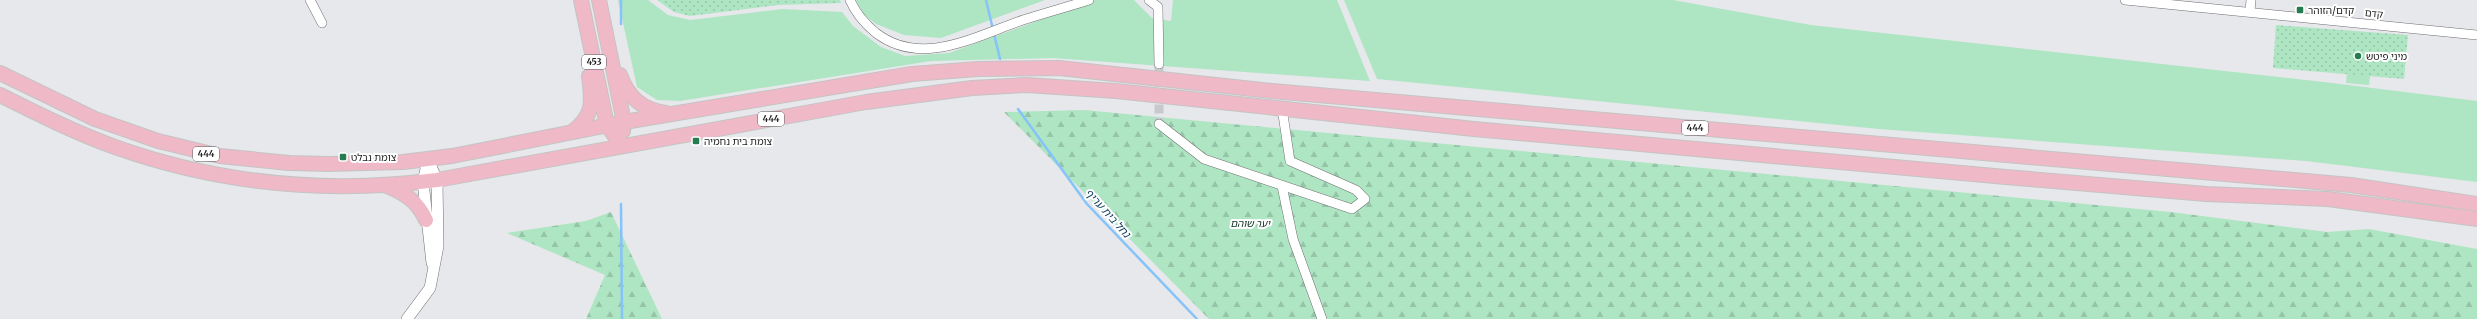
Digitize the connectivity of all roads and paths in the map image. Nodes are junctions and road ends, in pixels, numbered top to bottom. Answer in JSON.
{"nodes":[{"id":1,"x":310,"y":0,"type":"edge"},
{"id":2,"x":600,"y":0,"type":"edge"},
{"id":3,"x":850,"y":0,"type":"edge"},
{"id":4,"x":1089,"y":0,"type":"edge"},
{"id":5,"x":1149,"y":0,"type":"edge"},
{"id":6,"x":2125,"y":0,"type":"edge"},
{"id":7,"x":2251,"y":0,"type":"edge"},
{"id":8,"x":582,"y":3,"type":"edge"},
{"id":9,"x":2250,"y":11,"type":"junction"},
{"id":10,"x":322,"y":23,"type":"dead end"},
{"id":11,"x":606,"y":31,"type":"junction"},
{"id":12,"x":2477,"y":35,"type":"edge"},
{"id":13,"x":1159,"y":64,"type":"tunnel mouth"},
{"id":14,"x":0,"y":73,"type":"edge"},
{"id":15,"x":0,"y":95,"type":"edge"},
{"id":16,"x":1282,"y":108,"type":"junction"},
{"id":17,"x":674,"y":114,"type":"junction"},
{"id":18,"x":624,"y":122,"type":"junction"},
{"id":19,"x":1159,"y":124,"type":"dead end"},
{"id":20,"x":608,"y":125,"type":"junction"},
{"id":21,"x":572,"y":132,"type":"junction"},
{"id":22,"x":621,"y":146,"type":"junction"},
{"id":23,"x":428,"y":160,"type":"junction"},
{"id":24,"x":437,"y":180,"type":"junction"},
{"id":25,"x":423,"y":182,"type":"junction"},
{"id":26,"x":385,"y":186,"type":"junction"},
{"id":27,"x":1282,"y":186,"type":"junction"},
{"id":28,"x":2477,"y":204,"type":"edge"},
{"id":29,"x":2477,"y":219,"type":"edge"},
{"id":30,"x":426,"y":220,"type":"junction"},
{"id":31,"x":434,"y":271,"type":"junction"},
{"id":32,"x":407,"y":319,"type":"edge"},
{"id":33,"x":1322,"y":319,"type":"edge"}],
"edges":[{"from":1,"to":10,"type":"street"},
{"from":2,"to":11,"type":"main road","number":"453"},
{"from":3,"to":4,"type":"street"},
{"from":5,"to":13,"type":"street"},
{"from":6,"to":9,"type":"street","name":"קדם"},
{"from":7,"to":9,"type":"street"},
{"from":8,"to":20,"type":"main road","number":"453"},
{"from":8,"to":21,"type":"main road"},
{"from":9,"to":12,"type":"street","name":"קדם"},
{"from":11,"to":17,"type":"main road"},
{"from":11,"to":18,"type":"main road","number":"453"},
{"from":14,"to":23,"type":"main road","number":"444"},
{"from":15,"to":26,"type":"main road","number":"444"},
{"from":16,"to":22,"type":"main road","number":"444"},
{"from":16,"to":27,"type":"street"},
{"from":16,"to":29,"type":"main road","number":"444"},
{"from":17,"to":18,"type":"main road","number":"444"},
{"from":17,"to":28,"type":"main road","number":"444"},
{"from":18,"to":20,"type":"main road","number":"444"},
{"from":18,"to":22,"type":"main road","number":"453"},
{"from":19,"to":27,"type":"street"},
{"from":20,"to":21,"type":"main road","number":"444"},
{"from":20,"to":22,"type":"main road","number":"453"},
{"from":21,"to":23,"type":"main road","number":"444"},
{"from":22,"to":24,"type":"main road","number":"444"},
{"from":23,"to":24,"type":"street"},
{"from":23,"to":25,"type":"street"},
{"from":24,"to":25,"type":"main road","number":"444"},
{"from":24,"to":31,"type":"street"},
{"from":25,"to":26,"type":"main road","number":"444"},
{"from":25,"to":30,"type":"street"},
{"from":26,"to":30,"type":"main road"},
{"from":27,"to":33,"type":"street"},
{"from":30,"to":31,"type":"street"},
{"from":31,"to":32,"type":"street"}]}
